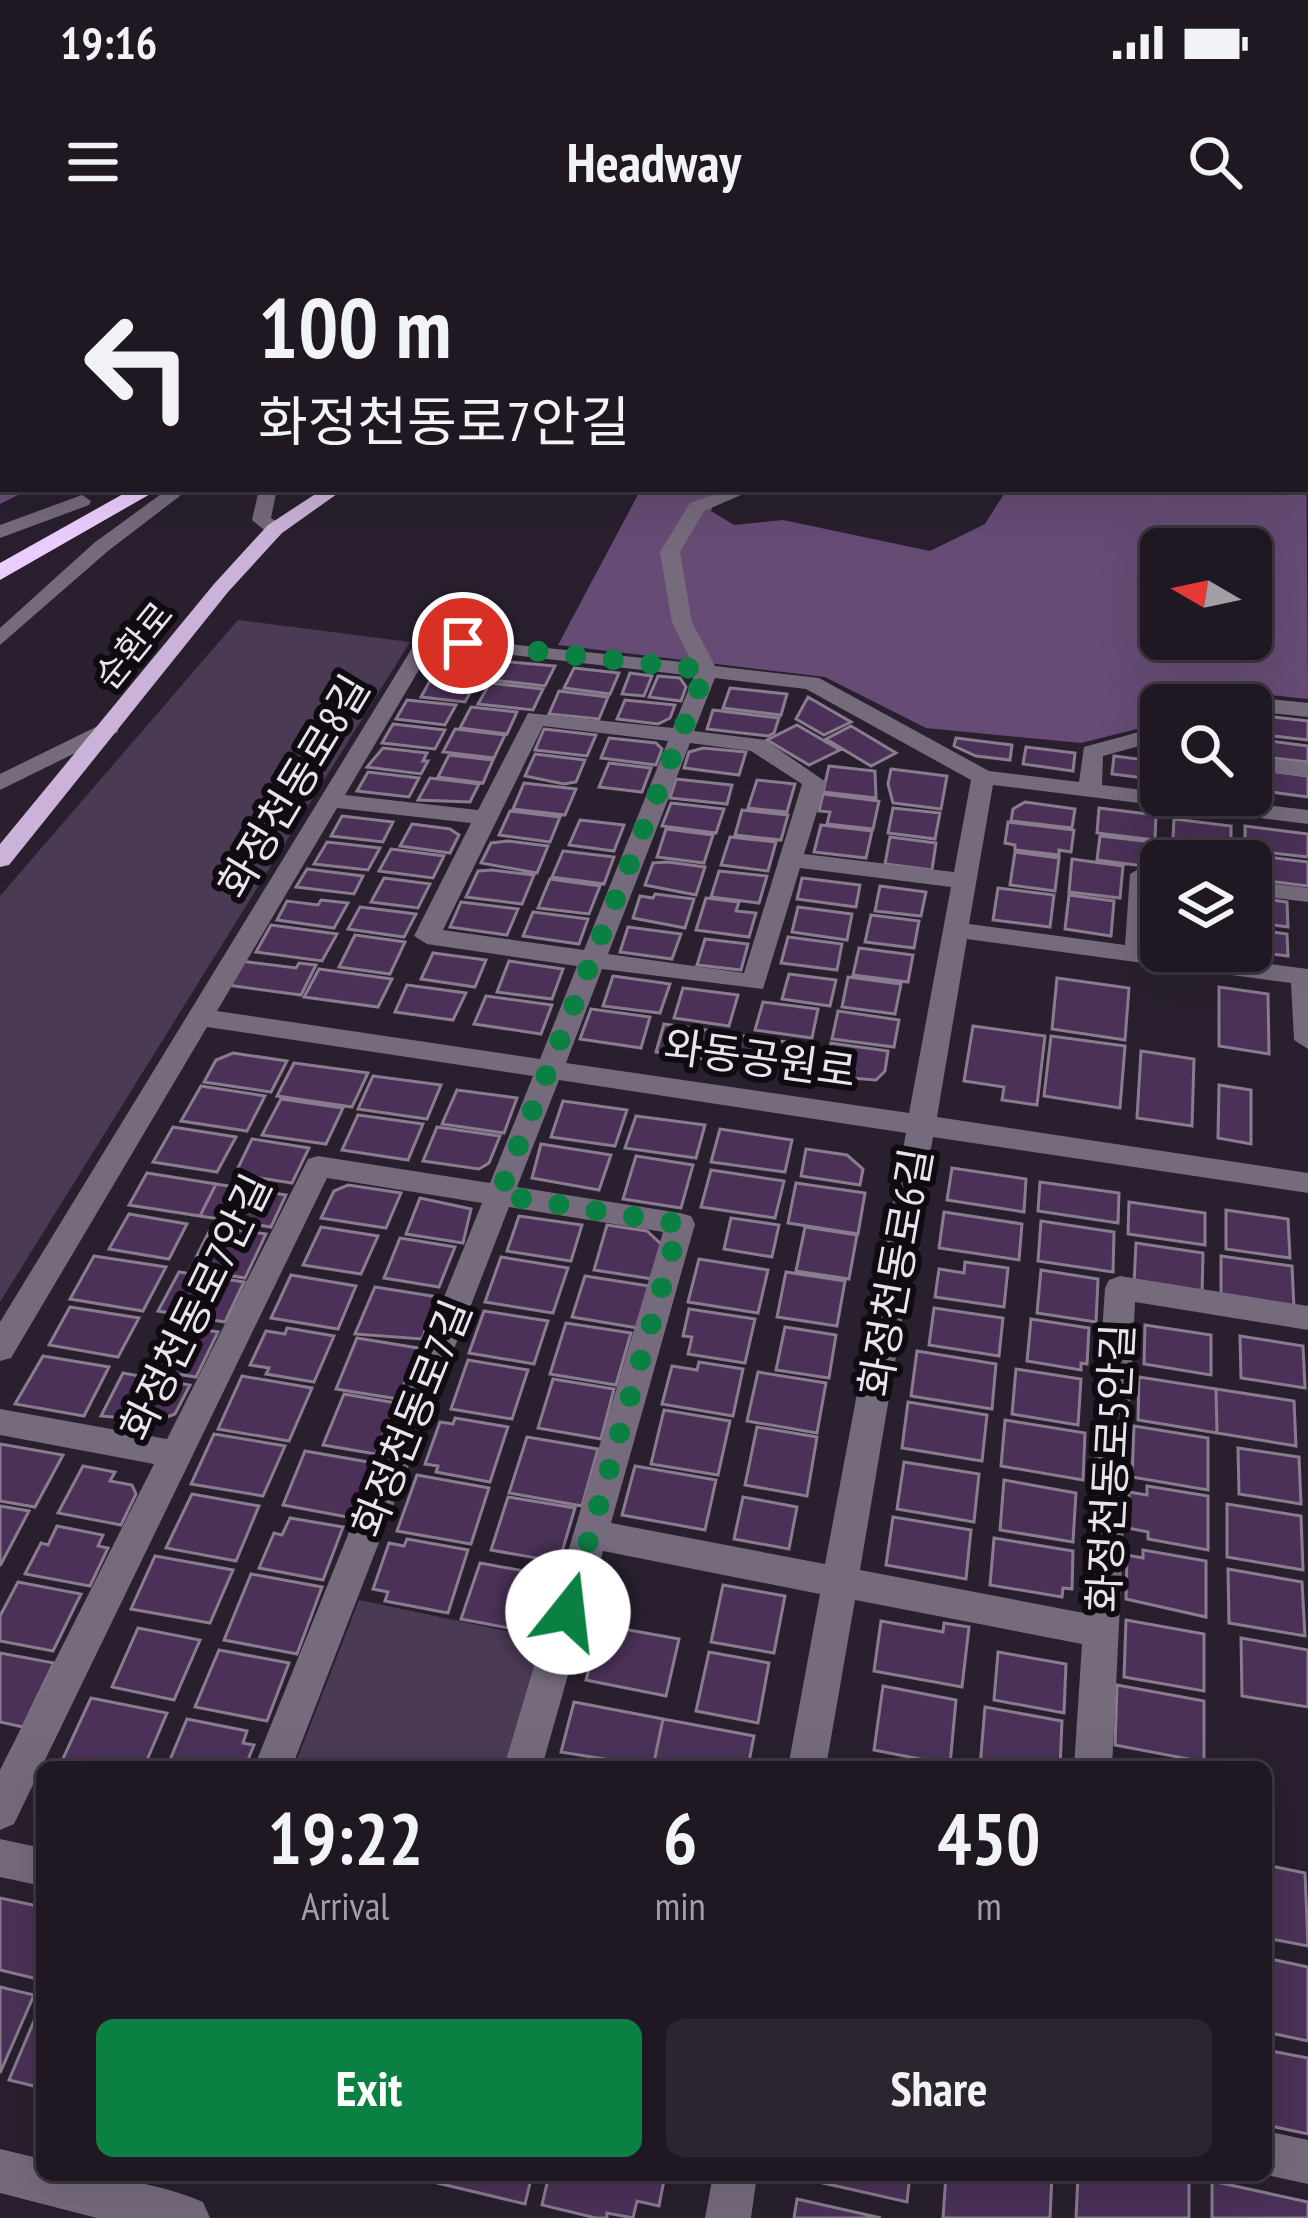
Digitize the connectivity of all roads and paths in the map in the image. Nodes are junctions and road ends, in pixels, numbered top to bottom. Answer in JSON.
{"nodes":[{"id":1,"x":143,"y":492,"type":"edge"},
{"id":2,"x":176,"y":492,"type":"edge"},
{"id":3,"x":267,"y":492,"type":"edge"},
{"id":4,"x":330,"y":492,"type":"edge"},
{"id":5,"x":738,"y":492,"type":"edge"},
{"id":6,"x":93,"y":495,"type":"edge"},
{"id":7,"x":275,"y":529,"type":"junction"},
{"id":8,"x":0,"y":532,"type":"edge"},
{"id":9,"x":0,"y":547,"type":"edge"},
{"id":10,"x":0,"y":573,"type":"edge"},
{"id":11,"x":0,"y":639,"type":"edge"},
{"id":12,"x":706,"y":670,"type":"junction"},
{"id":13,"x":1272,"y":706,"type":"edge"},
{"id":14,"x":1308,"y":710,"type":"edge"},
{"id":15,"x":110,"y":727,"type":"junction"},
{"id":16,"x":680,"y":736,"type":"junction"},
{"id":17,"x":1140,"y":739,"type":"edge"},
{"id":18,"x":1107,"y":747,"type":"junction"},
{"id":19,"x":1140,"y":751,"type":"edge"},
{"id":20,"x":1272,"y":766,"type":"edge"},
{"id":21,"x":1308,"y":770,"type":"edge"},
{"id":22,"x":982,"y":777,"type":"junction"},
{"id":23,"x":0,"y":783,"type":"edge"},
{"id":24,"x":1090,"y":790,"type":"junction"},
{"id":25,"x":330,"y":800,"type":"junction"},
{"id":26,"x":1308,"y":817,"type":"edge"},
{"id":27,"x":486,"y":818,"type":"junction"},
{"id":28,"x":0,"y":860,"type":"edge"},
{"id":29,"x":791,"y":860,"type":"junction"},
{"id":30,"x":964,"y":881,"type":"junction"},
{"id":31,"x":1272,"y":891,"type":"edge"},
{"id":32,"x":1308,"y":895,"type":"edge"},
{"id":33,"x":1140,"y":906,"type":"edge"},
{"id":34,"x":956,"y":930,"type":"junction"},
{"id":35,"x":1137,"y":954,"type":"junction"},
{"id":36,"x":592,"y":959,"type":"junction"},
{"id":37,"x":1306,"y":976,"type":"edge"},
{"id":38,"x":200,"y":1016,"type":"junction"},
{"id":39,"x":1308,"y":1040,"type":"edge"},
{"id":40,"x":548,"y":1069,"type":"junction"},
{"id":41,"x":921,"y":1125,"type":"junction"},
{"id":42,"x":1308,"y":1184,"type":"edge"},
{"id":43,"x":499,"y":1195,"type":"junction"},
{"id":44,"x":1308,"y":1318,"type":"edge"},
{"id":45,"x":0,"y":1349,"type":"edge"},
{"id":46,"x":0,"y":1422,"type":"edge"},
{"id":47,"x":176,"y":1454,"type":"junction"},
{"id":48,"x":590,"y":1534,"type":"junction"},
{"id":49,"x":840,"y":1582,"type":"junction"},
{"id":50,"x":1100,"y":1632,"type":"junction"},
{"id":51,"x":275,"y":1761,"type":"edge"},
{"id":52,"x":525,"y":1761,"type":"edge"},
{"id":53,"x":809,"y":1761,"type":"edge"},
{"id":54,"x":1093,"y":1761,"type":"edge"},
{"id":55,"x":0,"y":1811,"type":"edge"},
{"id":56,"x":0,"y":1858,"type":"edge"},
{"id":57,"x":36,"y":1866,"type":"edge"},
{"id":58,"x":1272,"y":2153,"type":"edge"},
{"id":59,"x":1308,"y":2162,"type":"edge"},
{"id":60,"x":0,"y":2171,"type":"edge"},
{"id":61,"x":36,"y":2176,"type":"edge"},
{"id":62,"x":71,"y":2181,"type":"edge"},
{"id":63,"x":734,"y":2181,"type":"edge"},
{"id":64,"x":106,"y":2186,"type":"edge"},
{"id":65,"x":187,"y":2218,"type":"edge"},
{"id":66,"x":728,"y":2218,"type":"edge"}],
"edges":[{"from":1,"to":10,"type":"highway"},
{"from":2,"to":11,"type":"street"},
{"from":3,"to":7,"type":"street"},
{"from":4,"to":7,"type":"main road","name":"순환로"},
{"from":5,"to":12,"type":"street"},
{"from":6,"to":8,"type":"street"},
{"from":6,"to":9,"type":"highway"},
{"from":7,"to":15,"type":"main road","name":"순환로"},
{"from":12,"to":16,"type":"street","name":"화정천동로7길"},
{"from":12,"to":22,"type":"street","name":"화정천동로8길"},
{"from":12,"to":25,"type":"street","name":"화정천동로8길"},
{"from":13,"to":14,"type":"street"},
{"from":15,"to":23,"type":"street"},
{"from":15,"to":28,"type":"main road","name":"순환로"},
{"from":16,"to":27,"type":"street"},
{"from":16,"to":29,"type":"street"},
{"from":16,"to":36,"type":"street","name":"화정천동로7길"},
{"from":17,"to":18,"type":"street"},
{"from":18,"to":19,"type":"street"},
{"from":18,"to":24,"type":"street"},
{"from":20,"to":21,"type":"street"},
{"from":22,"to":24,"type":"street"},
{"from":22,"to":30,"type":"street","name":"화정천동로6길"},
{"from":24,"to":26,"type":"street"},
{"from":25,"to":27,"type":"street"},
{"from":25,"to":38,"type":"street","name":"화정천동로8길"},
{"from":27,"to":36,"type":"street"},
{"from":29,"to":30,"type":"street"},
{"from":29,"to":36,"type":"street"},
{"from":30,"to":34,"type":"street","name":"화정천동로6길"},
{"from":31,"to":32,"type":"street"},
{"from":33,"to":35,"type":"street"},
{"from":34,"to":35,"type":"street"},
{"from":34,"to":41,"type":"street","name":"화정천동로6길"},
{"from":35,"to":37,"type":"street"},
{"from":36,"to":40,"type":"street","name":"화정천동로7길"},
{"from":37,"to":39,"type":"street"},
{"from":38,"to":40,"type":"street","name":"와동공원로"},
{"from":38,"to":45,"type":"street","name":"화정천동로8길"},
{"from":40,"to":41,"type":"street","name":"와동공원로"},
{"from":40,"to":43,"type":"street","name":"화정천동로7길"},
{"from":41,"to":42,"type":"street","name":"와동공원로"},
{"from":41,"to":49,"type":"street","name":"화정천동로6길"},
{"from":43,"to":47,"type":"street","name":"화정천동로7안길"},
{"from":43,"to":48,"type":"street","name":"화정천동로7안길"},
{"from":43,"to":51,"type":"street","name":"화정천동로7길"},
{"from":44,"to":50,"type":"street","name":"화정천동로5안길"},
{"from":46,"to":47,"type":"street"},
{"from":47,"to":55,"type":"street","name":"화정천동로7안길"},
{"from":48,"to":49,"type":"street"},
{"from":48,"to":52,"type":"street","name":"화정천동로7안길"},
{"from":49,"to":50,"type":"street"},
{"from":49,"to":53,"type":"street","name":"화정천동로6길"},
{"from":50,"to":54,"type":"street","name":"화정천동로5안길"},
{"from":56,"to":57,"type":"street"},
{"from":58,"to":59,"type":"street"},
{"from":60,"to":61,"type":"street"},
{"from":62,"to":64,"type":"street"},
{"from":63,"to":66,"type":"street"},
{"from":64,"to":65,"type":"street"}]}
